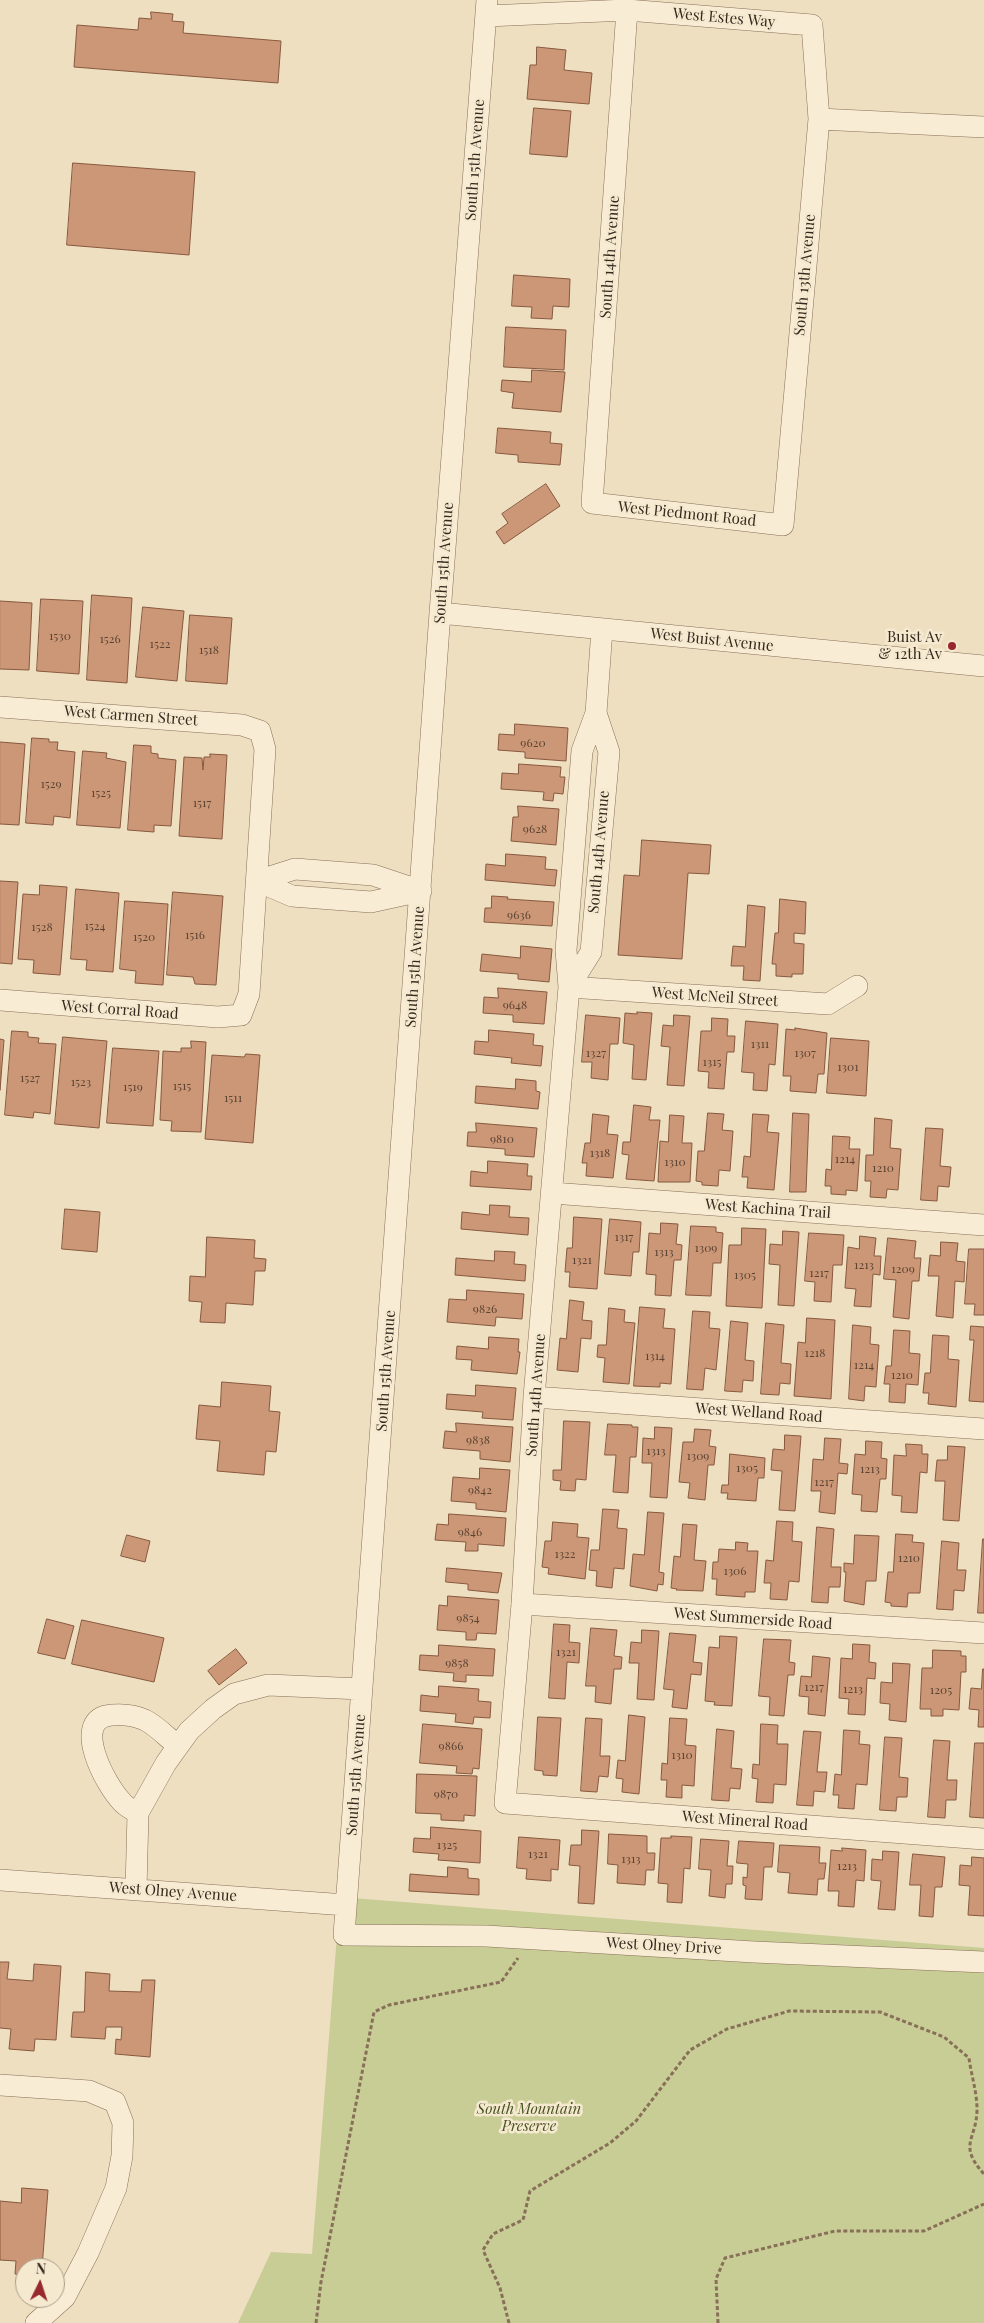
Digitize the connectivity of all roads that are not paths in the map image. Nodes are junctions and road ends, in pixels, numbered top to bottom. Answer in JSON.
{"nodes":[{"id":1,"x":487,"y":8,"type":"edge"},
{"id":2,"x":627,"y":10,"type":"junction"},
{"id":3,"x":812,"y":25,"type":"joint"},
{"id":4,"x":819,"y":119,"type":"junction"},
{"id":5,"x":984,"y":127,"type":"edge"},
{"id":6,"x":592,"y":504,"type":"joint"},
{"id":7,"x":783,"y":524,"type":"joint"},
{"id":8,"x":440,"y":613,"type":"junction"},
{"id":9,"x":602,"y":629,"type":"junction"},
{"id":10,"x":984,"y":666,"type":"edge"},
{"id":11,"x":0,"y":707,"type":"edge"},
{"id":12,"x":596,"y":713,"type":"junction"},
{"id":13,"x":580,"y":782,"type":"junction"},
{"id":14,"x":605,"y":784,"type":"junction"},
{"id":15,"x":330,"y":872,"type":"junction"},
{"id":16,"x":257,"y":881,"type":"junction"},
{"id":17,"x":421,"y":891,"type":"junction"},
{"id":18,"x":328,"y":899,"type":"junction"},
{"id":19,"x":856,"y":986,"type":"dead end"},
{"id":20,"x":569,"y":987,"type":"junction"},
{"id":21,"x":0,"y":1000,"type":"edge"},
{"id":22,"x":552,"y":1193,"type":"junction"},
{"id":23,"x":984,"y":1225,"type":"edge"},
{"id":24,"x":534,"y":1397,"type":"junction"},
{"id":25,"x":984,"y":1429,"type":"edge"},
{"id":26,"x":522,"y":1604,"type":"junction"},
{"id":27,"x":984,"y":1633,"type":"edge"},
{"id":28,"x":362,"y":1689,"type":"junction"},
{"id":29,"x":178,"y":1746,"type":"junction"},
{"id":30,"x":505,"y":1803,"type":"joint"},
{"id":31,"x":138,"y":1813,"type":"junction"},
{"id":32,"x":984,"y":1839,"type":"edge"},
{"id":33,"x":0,"y":1880,"type":"edge"},
{"id":34,"x":136,"y":1890,"type":"junction"},
{"id":35,"x":346,"y":1905,"type":"junction"},
{"id":36,"x":344,"y":1935,"type":"joint"},
{"id":37,"x":984,"y":1962,"type":"edge"},
{"id":38,"x":0,"y":2085,"type":"edge"},
{"id":39,"x":38,"y":2322,"type":"edge"}],
"edges":[{"from":1,"to":2,"type":"street","name":"West Estes Way"},
{"from":1,"to":8,"type":"street","name":"South 15th Avenue"},
{"from":2,"to":3,"type":"street","name":"West Estes Way"},
{"from":2,"to":6,"type":"street","name":"South 14th Avenue"},
{"from":3,"to":4,"type":"street","name":"South 13th Avenue"},
{"from":4,"to":5,"type":"street"},
{"from":4,"to":7,"type":"street","name":"South 13th Avenue"},
{"from":6,"to":7,"type":"street","name":"West Piedmont Road"},
{"from":8,"to":9,"type":"street","name":"West Buist Avenue"},
{"from":8,"to":17,"type":"street","name":"South 15th Avenue"},
{"from":9,"to":10,"type":"street","name":"West Buist Avenue"},
{"from":9,"to":12,"type":"street","name":"South 14th Avenue"},
{"from":11,"to":16,"type":"street","name":"West Carmen Street"},
{"from":12,"to":13,"type":"street","name":"South 14th Avenue"},
{"from":12,"to":14,"type":"street","name":"South 14th Avenue"},
{"from":13,"to":14,"type":"street"},
{"from":13,"to":20,"type":"street","name":"South 14th Avenue"},
{"from":14,"to":20,"type":"street","name":"South 14th Avenue"},
{"from":15,"to":16,"type":"street"},
{"from":15,"to":17,"type":"street"},
{"from":15,"to":18,"type":"street"},
{"from":16,"to":18,"type":"street"},
{"from":16,"to":21,"type":"street","name":"West Corral Road"},
{"from":17,"to":18,"type":"street"},
{"from":17,"to":28,"type":"street","name":"South 15th Avenue"},
{"from":19,"to":20,"type":"street","name":"West McNeil Street"},
{"from":20,"to":22,"type":"street","name":"South 14th Avenue"},
{"from":22,"to":23,"type":"street","name":"West Kachina Trail"},
{"from":22,"to":24,"type":"street","name":"South 14th Avenue"},
{"from":24,"to":25,"type":"street","name":"West Welland Road"},
{"from":24,"to":26,"type":"street","name":"South 14th Avenue"},
{"from":26,"to":27,"type":"street","name":"West Summerside Road"},
{"from":26,"to":30,"type":"street","name":"South 14th Avenue"},
{"from":28,"to":29,"type":"street"},
{"from":28,"to":35,"type":"street","name":"South 15th Avenue"},
{"from":29,"to":31,"type":"street"},
{"from":29,"to":31,"type":"street"},
{"from":30,"to":32,"type":"street","name":"West Mineral Road"},
{"from":31,"to":34,"type":"street"},
{"from":33,"to":34,"type":"street","name":"West Olney Avenue"},
{"from":34,"to":35,"type":"street","name":"West Olney Avenue"},
{"from":35,"to":36,"type":"street","name":"South 15th Avenue"},
{"from":36,"to":37,"type":"street","name":"West Olney Drive"},
{"from":38,"to":39,"type":"street"}]}
